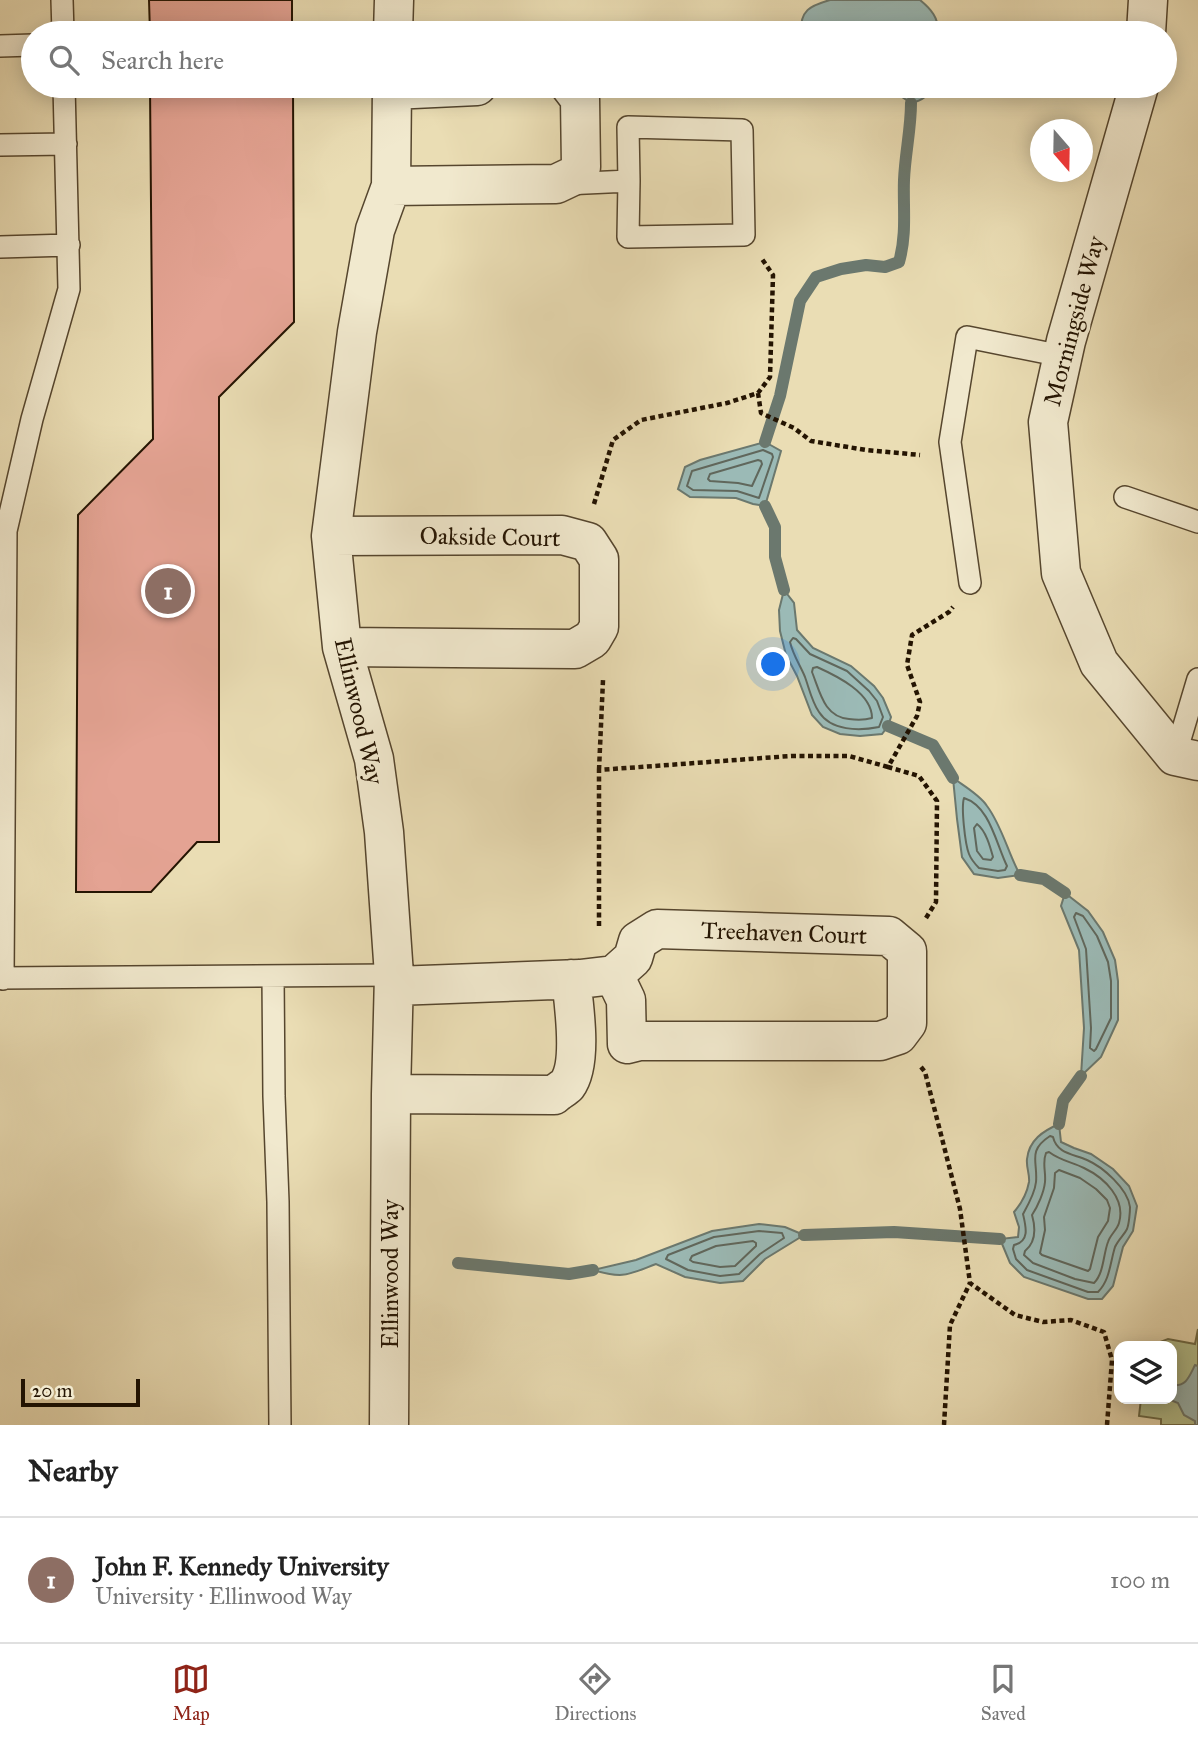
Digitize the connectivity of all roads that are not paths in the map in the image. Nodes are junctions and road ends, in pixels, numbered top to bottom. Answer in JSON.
{"nodes":[{"id":1,"x":62,"y":0,"type":"edge"},
{"id":2,"x":394,"y":0,"type":"edge"},
{"id":3,"x":1148,"y":0,"type":"edge"},
{"id":4,"x":63,"y":21,"type":"edge"},
{"id":5,"x":393,"y":21,"type":"edge"},
{"id":6,"x":1147,"y":21,"type":"edge"},
{"id":7,"x":21,"y":45,"type":"edge"},
{"id":8,"x":0,"y":46,"type":"edge"},
{"id":9,"x":64,"y":98,"type":"edge"},
{"id":10,"x":392,"y":98,"type":"edge"},
{"id":11,"x":579,"y":98,"type":"edge"},
{"id":12,"x":1136,"y":98,"type":"edge"},
{"id":13,"x":66,"y":144,"type":"junction"},
{"id":14,"x":0,"y":145,"type":"edge"},
{"id":15,"x":629,"y":181,"type":"junction"},
{"id":16,"x":556,"y":184,"type":"junction"},
{"id":17,"x":391,"y":186,"type":"junction"},
{"id":18,"x":69,"y":245,"type":"junction"},
{"id":19,"x":0,"y":247,"type":"edge"},
{"id":20,"x":1062,"y":356,"type":"junction"},
{"id":21,"x":1125,"y":497,"type":"dead end"},
{"id":22,"x":1198,"y":522,"type":"edge"},
{"id":23,"x":331,"y":536,"type":"junction"},
{"id":24,"x":970,"y":583,"type":"road end"},
{"id":25,"x":342,"y":647,"type":"junction"},
{"id":26,"x":1198,"y":679,"type":"edge"},
{"id":27,"x":1186,"y":758,"type":"edge"},
{"id":28,"x":273,"y":976,"type":"junction"},
{"id":29,"x":595,"y":977,"type":"junction"},
{"id":30,"x":1,"y":979,"type":"edge"},
{"id":31,"x":394,"y":980,"type":"junction"},
{"id":32,"x":391,"y":1094,"type":"junction"},
{"id":33,"x":280,"y":1425,"type":"edge"},
{"id":34,"x":389,"y":1425,"type":"edge"}],
"edges":[{"from":1,"to":4,"type":"lane"},
{"from":2,"to":5,"type":"street"},
{"from":3,"to":6,"type":"street"},
{"from":7,"to":8,"type":"lane"},
{"from":9,"to":13,"type":"lane"},
{"from":10,"to":17,"type":"street","name":"Ellinwood Way"},
{"from":11,"to":16,"type":"street"},
{"from":12,"to":20,"type":"street","name":"Morningside Way"},
{"from":13,"to":14,"type":"lane"},
{"from":13,"to":18,"type":"lane"},
{"from":15,"to":15,"type":"lane"},
{"from":15,"to":16,"type":"lane"},
{"from":16,"to":17,"type":"street"},
{"from":17,"to":23,"type":"street","name":"Ellinwood Way"},
{"from":18,"to":19,"type":"lane"},
{"from":18,"to":30,"type":"lane"},
{"from":20,"to":24,"type":"lane"},
{"from":20,"to":27,"type":"street","name":"Morningside Way"},
{"from":21,"to":22,"type":"lane"},
{"from":23,"to":25,"type":"street","name":"Ellinwood Way"},
{"from":23,"to":25,"type":"street","name":"Oakside Court"},
{"from":25,"to":31,"type":"street","name":"Ellinwood Way"},
{"from":26,"to":27,"type":"lane"},
{"from":28,"to":30,"type":"lane"},
{"from":28,"to":31,"type":"lane"},
{"from":28,"to":33,"type":"lane"},
{"from":29,"to":29,"type":"street","name":"Treehaven Court"},
{"from":29,"to":31,"type":"street"},
{"from":29,"to":32,"type":"street"},
{"from":31,"to":32,"type":"street","name":"Ellinwood Way"},
{"from":32,"to":34,"type":"street","name":"Ellinwood Way"}]}
